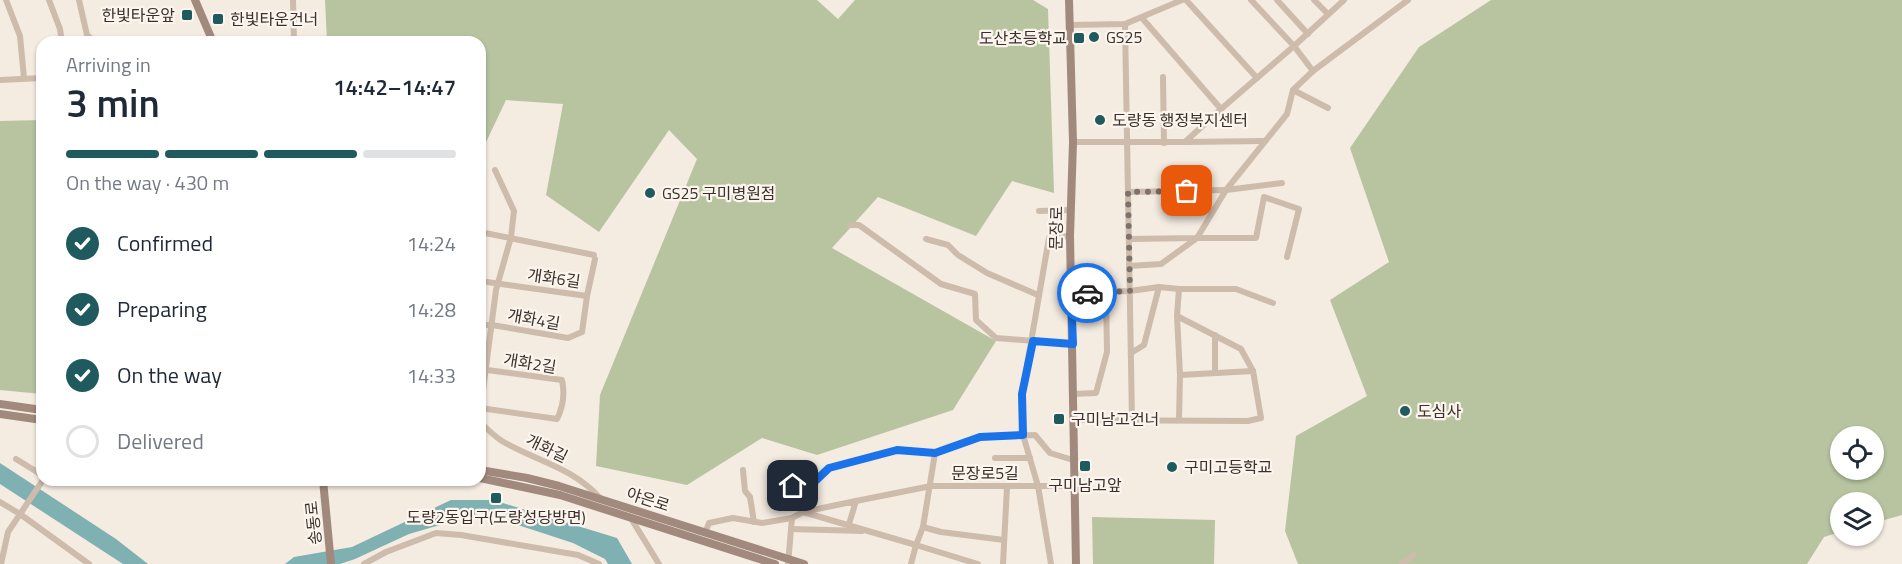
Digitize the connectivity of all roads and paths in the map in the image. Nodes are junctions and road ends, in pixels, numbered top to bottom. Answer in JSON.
{"nodes":[{"id":1,"x":6,"y":0,"type":"edge"},
{"id":2,"x":49,"y":0,"type":"edge"},
{"id":3,"x":79,"y":0,"type":"edge"},
{"id":4,"x":195,"y":0,"type":"edge"},
{"id":5,"x":293,"y":0,"type":"edge"},
{"id":6,"x":1069,"y":0,"type":"edge"},
{"id":7,"x":1184,"y":0,"type":"edge"},
{"id":8,"x":1251,"y":0,"type":"edge"},
{"id":9,"x":1277,"y":0,"type":"edge"},
{"id":10,"x":1314,"y":0,"type":"edge"},
{"id":11,"x":1344,"y":0,"type":"edge"},
{"id":12,"x":1408,"y":0,"type":"edge"},
{"id":13,"x":1328,"y":14,"type":"junction"},
{"id":14,"x":1142,"y":18,"type":"junction"},
{"id":15,"x":1125,"y":24,"type":"junction"},
{"id":16,"x":1070,"y":26,"type":"junction"},
{"id":17,"x":1308,"y":34,"type":"junction"},
{"id":18,"x":61,"y":36,"type":"edge"},
{"id":19,"x":88,"y":36,"type":"edge"},
{"id":20,"x":210,"y":36,"type":"edge"},
{"id":21,"x":294,"y":36,"type":"edge"},
{"id":22,"x":1294,"y":46,"type":"junction"},
{"id":23,"x":1313,"y":71,"type":"junction"},
{"id":24,"x":1163,"y":76,"type":"dead end"},
{"id":25,"x":24,"y":78,"type":"junction"},
{"id":26,"x":36,"y":78,"type":"edge"},
{"id":27,"x":1257,"y":78,"type":"junction"},
{"id":28,"x":0,"y":80,"type":"edge"},
{"id":29,"x":1293,"y":90,"type":"junction"},
{"id":30,"x":1328,"y":108,"type":"dead end"},
{"id":31,"x":1221,"y":110,"type":"junction"},
{"id":32,"x":1264,"y":141,"type":"junction"},
{"id":33,"x":1073,"y":142,"type":"junction"},
{"id":34,"x":1127,"y":142,"type":"junction"},
{"id":35,"x":1185,"y":142,"type":"junction"},
{"id":36,"x":1164,"y":143,"type":"junction"},
{"id":37,"x":495,"y":170,"type":"dead end"},
{"id":38,"x":1282,"y":183,"type":"dead end"},
{"id":39,"x":1267,"y":186,"type":"junction"},
{"id":40,"x":1226,"y":190,"type":"junction"},
{"id":41,"x":1128,"y":192,"type":"junction"},
{"id":42,"x":1264,"y":197,"type":"junction"},
{"id":43,"x":1071,"y":210,"type":"junction"},
{"id":44,"x":1039,"y":211,"type":"dead end"},
{"id":45,"x":850,"y":225,"type":"dead end"},
{"id":46,"x":486,"y":233,"type":"edge"},
{"id":47,"x":1070,"y":236,"type":"junction"},
{"id":48,"x":511,"y":237,"type":"junction"},
{"id":49,"x":1197,"y":238,"type":"junction"},
{"id":50,"x":926,"y":239,"type":"dead end"},
{"id":51,"x":1129,"y":239,"type":"junction"},
{"id":52,"x":1287,"y":257,"type":"dead end"},
{"id":53,"x":1129,"y":266,"type":"junction"},
{"id":54,"x":486,"y":282,"type":"edge"},
{"id":55,"x":498,"y":284,"type":"junction"},
{"id":56,"x":1159,"y":287,"type":"junction"},
{"id":57,"x":1179,"y":289,"type":"junction"},
{"id":58,"x":1130,"y":291,"type":"junction"},
{"id":59,"x":1106,"y":292,"type":"junction"},
{"id":60,"x":1071,"y":293,"type":"junction"},
{"id":61,"x":1038,"y":295,"type":"junction"},
{"id":62,"x":587,"y":296,"type":"junction"},
{"id":63,"x":1273,"y":303,"type":"dead end"},
{"id":64,"x":1177,"y":316,"type":"junction"},
{"id":65,"x":486,"y":325,"type":"edge"},
{"id":66,"x":492,"y":325,"type":"junction"},
{"id":67,"x":1215,"y":334,"type":"junction"},
{"id":68,"x":1033,"y":341,"type":"junction"},
{"id":69,"x":1073,"y":344,"type":"junction"},
{"id":70,"x":1131,"y":353,"type":"junction"},
{"id":71,"x":487,"y":370,"type":"junction"},
{"id":72,"x":1253,"y":371,"type":"junction"},
{"id":73,"x":1215,"y":372,"type":"junction"},
{"id":74,"x":1180,"y":375,"type":"junction"},
{"id":75,"x":486,"y":376,"type":"edge"},
{"id":76,"x":1073,"y":394,"type":"junction"},
{"id":77,"x":0,"y":404,"type":"edge"},
{"id":78,"x":36,"y":409,"type":"edge"},
{"id":79,"x":486,"y":411,"type":"edge"},
{"id":80,"x":0,"y":414,"type":"edge"},
{"id":81,"x":36,"y":419,"type":"edge"},
{"id":82,"x":1179,"y":419,"type":"junction"},
{"id":83,"x":1074,"y":420,"type":"junction"},
{"id":84,"x":1132,"y":420,"type":"junction"},
{"id":85,"x":486,"y":427,"type":"edge"},
{"id":86,"x":1023,"y":435,"type":"junction"},
{"id":87,"x":935,"y":453,"type":"junction"},
{"id":88,"x":995,"y":458,"type":"dead end"},
{"id":89,"x":1030,"y":458,"type":"junction"},
{"id":90,"x":16,"y":459,"type":"dead end"},
{"id":91,"x":1073,"y":460,"type":"junction"},
{"id":92,"x":742,"y":470,"type":"dead end"},
{"id":93,"x":36,"y":471,"type":"edge"},
{"id":94,"x":486,"y":471,"type":"edge"},
{"id":95,"x":486,"y":479,"type":"edge"},
{"id":96,"x":812,"y":484,"type":"junction"},
{"id":97,"x":39,"y":486,"type":"edge"},
{"id":98,"x":324,"y":486,"type":"edge"},
{"id":99,"x":793,"y":486,"type":"dead end"},
{"id":100,"x":931,"y":486,"type":"junction"},
{"id":101,"x":1038,"y":486,"type":"junction"},
{"id":102,"x":1074,"y":486,"type":"junction"},
{"id":103,"x":1007,"y":487,"type":"junction"},
{"id":104,"x":600,"y":499,"type":"junction"},
{"id":105,"x":856,"y":501,"type":"junction"},
{"id":106,"x":0,"y":502,"type":"edge"},
{"id":107,"x":22,"y":512,"type":"junction"},
{"id":108,"x":803,"y":512,"type":"junction"},
{"id":109,"x":792,"y":518,"type":"junction"},
{"id":110,"x":633,"y":520,"type":"junction"},
{"id":111,"x":754,"y":522,"type":"junction"},
{"id":112,"x":849,"y":524,"type":"junction"},
{"id":113,"x":923,"y":527,"type":"junction"},
{"id":114,"x":791,"y":529,"type":"junction"},
{"id":115,"x":870,"y":532,"type":"junction"},
{"id":116,"x":705,"y":533,"type":"junction"},
{"id":117,"x":1004,"y":540,"type":"junction"},
{"id":118,"x":916,"y":545,"type":"junction"},
{"id":119,"x":1414,"y":555,"type":"dead end"},
{"id":120,"x":788,"y":562,"type":"edge"},
{"id":121,"x":1,"y":564,"type":"edge"},
{"id":122,"x":88,"y":564,"type":"edge"},
{"id":123,"x":331,"y":564,"type":"edge"},
{"id":124,"x":364,"y":564,"type":"edge"},
{"id":125,"x":599,"y":564,"type":"edge"},
{"id":126,"x":659,"y":564,"type":"edge"},
{"id":127,"x":775,"y":564,"type":"edge"},
{"id":128,"x":804,"y":564,"type":"edge"},
{"id":129,"x":911,"y":564,"type":"edge"},
{"id":130,"x":978,"y":564,"type":"edge"},
{"id":131,"x":1003,"y":564,"type":"edge"},
{"id":132,"x":1051,"y":564,"type":"edge"},
{"id":133,"x":1076,"y":564,"type":"edge"},
{"id":134,"x":1402,"y":564,"type":"edge"}],
"edges":[{"from":1,"to":25,"type":"street"},
{"from":2,"to":18,"type":"street"},
{"from":3,"to":19,"type":"street"},
{"from":4,"to":20,"type":"street"},
{"from":5,"to":21,"type":"street"},
{"from":6,"to":16,"type":"street","name":"문장로"},
{"from":7,"to":14,"type":"street"},
{"from":7,"to":27,"type":"street"},
{"from":8,"to":22,"type":"street"},
{"from":9,"to":17,"type":"street"},
{"from":10,"to":13,"type":"street"},
{"from":11,"to":13,"type":"street"},
{"from":12,"to":23,"type":"street"},
{"from":13,"to":17,"type":"street"},
{"from":14,"to":15,"type":"street"},
{"from":14,"to":31,"type":"street"},
{"from":15,"to":16,"type":"street"},
{"from":15,"to":34,"type":"street"},
{"from":16,"to":33,"type":"street","name":"문장로"},
{"from":17,"to":22,"type":"street"},
{"from":22,"to":23,"type":"street"},
{"from":22,"to":27,"type":"street"},
{"from":23,"to":29,"type":"street"},
{"from":24,"to":36,"type":"street"},
{"from":25,"to":26,"type":"street"},
{"from":25,"to":28,"type":"street"},
{"from":27,"to":31,"type":"street"},
{"from":29,"to":30,"type":"street"},
{"from":29,"to":32,"type":"street"},
{"from":31,"to":35,"type":"street"},
{"from":32,"to":35,"type":"street"},
{"from":32,"to":40,"type":"street"},
{"from":33,"to":34,"type":"street"},
{"from":33,"to":43,"type":"street","name":"문장로"},
{"from":34,"to":36,"type":"street"},
{"from":34,"to":41,"type":"street"},
{"from":35,"to":36,"type":"street"},
{"from":37,"to":48,"type":"street","name":"개화2길"},
{"from":38,"to":39,"type":"street"},
{"from":39,"to":40,"type":"street"},
{"from":39,"to":42,"type":"street"},
{"from":40,"to":41,"type":"street"},
{"from":40,"to":49,"type":"street"},
{"from":41,"to":51,"type":"street"},
{"from":42,"to":49,"type":"street"},
{"from":42,"to":52,"type":"street"},
{"from":43,"to":44,"type":"street"},
{"from":43,"to":47,"type":"street","name":"문장로"},
{"from":45,"to":68,"type":"street"},
{"from":46,"to":48,"type":"street"},
{"from":47,"to":60,"type":"street","name":"문장로"},
{"from":47,"to":61,"type":"street"},
{"from":48,"to":55,"type":"street","name":"개화2길"},
{"from":48,"to":62,"type":"street","name":"개화6길"},
{"from":49,"to":51,"type":"street"},
{"from":49,"to":53,"type":"street"},
{"from":50,"to":61,"type":"street"},
{"from":51,"to":53,"type":"street"},
{"from":53,"to":58,"type":"street"},
{"from":54,"to":55,"type":"street","name":"개화6길"},
{"from":55,"to":62,"type":"street","name":"개화6길"},
{"from":55,"to":66,"type":"street","name":"개화2길"},
{"from":56,"to":57,"type":"street"},
{"from":56,"to":58,"type":"street"},
{"from":56,"to":70,"type":"street"},
{"from":57,"to":63,"type":"street"},
{"from":57,"to":64,"type":"street"},
{"from":58,"to":59,"type":"street"},
{"from":58,"to":70,"type":"street"},
{"from":59,"to":60,"type":"street"},
{"from":59,"to":76,"type":"street"},
{"from":60,"to":69,"type":"street","name":"문장로"},
{"from":61,"to":68,"type":"street"},
{"from":62,"to":66,"type":"street","name":"개화4길"},
{"from":64,"to":67,"type":"street"},
{"from":64,"to":74,"type":"street"},
{"from":65,"to":66,"type":"street","name":"개화4길"},
{"from":66,"to":71,"type":"street","name":"개화2길"},
{"from":67,"to":72,"type":"street"},
{"from":67,"to":73,"type":"street"},
{"from":68,"to":69,"type":"street"},
{"from":68,"to":86,"type":"street"},
{"from":69,"to":76,"type":"street","name":"문장로"},
{"from":70,"to":84,"type":"street"},
{"from":71,"to":75,"type":"street","name":"개화2길"},
{"from":71,"to":79,"type":"street","name":"개화2길"},
{"from":72,"to":73,"type":"street"},
{"from":72,"to":82,"type":"street"},
{"from":73,"to":74,"type":"street"},
{"from":74,"to":82,"type":"street"},
{"from":76,"to":83,"type":"street","name":"문장로"},
{"from":77,"to":78,"type":"street"},
{"from":80,"to":81,"type":"street"},
{"from":82,"to":84,"type":"street"},
{"from":83,"to":84,"type":"street"},
{"from":83,"to":91,"type":"street","name":"문장로"},
{"from":85,"to":104,"type":"street","name":"개화길"},
{"from":86,"to":87,"type":"street"},
{"from":86,"to":89,"type":"street"},
{"from":86,"to":91,"type":"street"},
{"from":87,"to":96,"type":"street"},
{"from":87,"to":100,"type":"street"},
{"from":88,"to":89,"type":"street"},
{"from":89,"to":101,"type":"street"},
{"from":90,"to":93,"type":"street"},
{"from":91,"to":102,"type":"street","name":"문장로"},
{"from":92,"to":111,"type":"street"},
{"from":94,"to":104,"type":"street","name":"야은로"},
{"from":95,"to":110,"type":"street","name":"야은로"},
{"from":96,"to":99,"type":"street"},
{"from":96,"to":108,"type":"street"},
{"from":97,"to":107,"type":"street"},
{"from":98,"to":123,"type":"street","name":"송동로"},
{"from":100,"to":103,"type":"street","name":"문장로5길"},
{"from":100,"to":105,"type":"street","name":"문장로5길"},
{"from":100,"to":113,"type":"street"},
{"from":101,"to":102,"type":"street","name":"문장로5길"},
{"from":101,"to":103,"type":"street","name":"문장로5길"},
{"from":101,"to":132,"type":"street"},
{"from":102,"to":133,"type":"street","name":"문장로"},
{"from":103,"to":117,"type":"street"},
{"from":104,"to":116,"type":"street","name":"야은로"},
{"from":105,"to":108,"type":"street","name":"문장로5길"},
{"from":105,"to":112,"type":"street"},
{"from":106,"to":107,"type":"street"},
{"from":107,"to":121,"type":"street"},
{"from":107,"to":122,"type":"street"},
{"from":108,"to":109,"type":"street","name":"문장로5길"},
{"from":108,"to":112,"type":"street"},
{"from":109,"to":111,"type":"street"},
{"from":109,"to":114,"type":"street"},
{"from":110,"to":126,"type":"street"},
{"from":110,"to":127,"type":"street","name":"야은로"},
{"from":111,"to":116,"type":"street"},
{"from":112,"to":115,"type":"street"},
{"from":113,"to":117,"type":"street"},
{"from":113,"to":118,"type":"street"},
{"from":114,"to":115,"type":"street"},
{"from":114,"to":120,"type":"street"},
{"from":115,"to":118,"type":"street"},
{"from":116,"to":120,"type":"street","name":"야은로"},
{"from":117,"to":131,"type":"street"},
{"from":118,"to":129,"type":"street"},
{"from":118,"to":130,"type":"street"},
{"from":119,"to":134,"type":"street"},
{"from":120,"to":128,"type":"street","name":"야은로"},
{"from":124,"to":125,"type":"street"}]}
